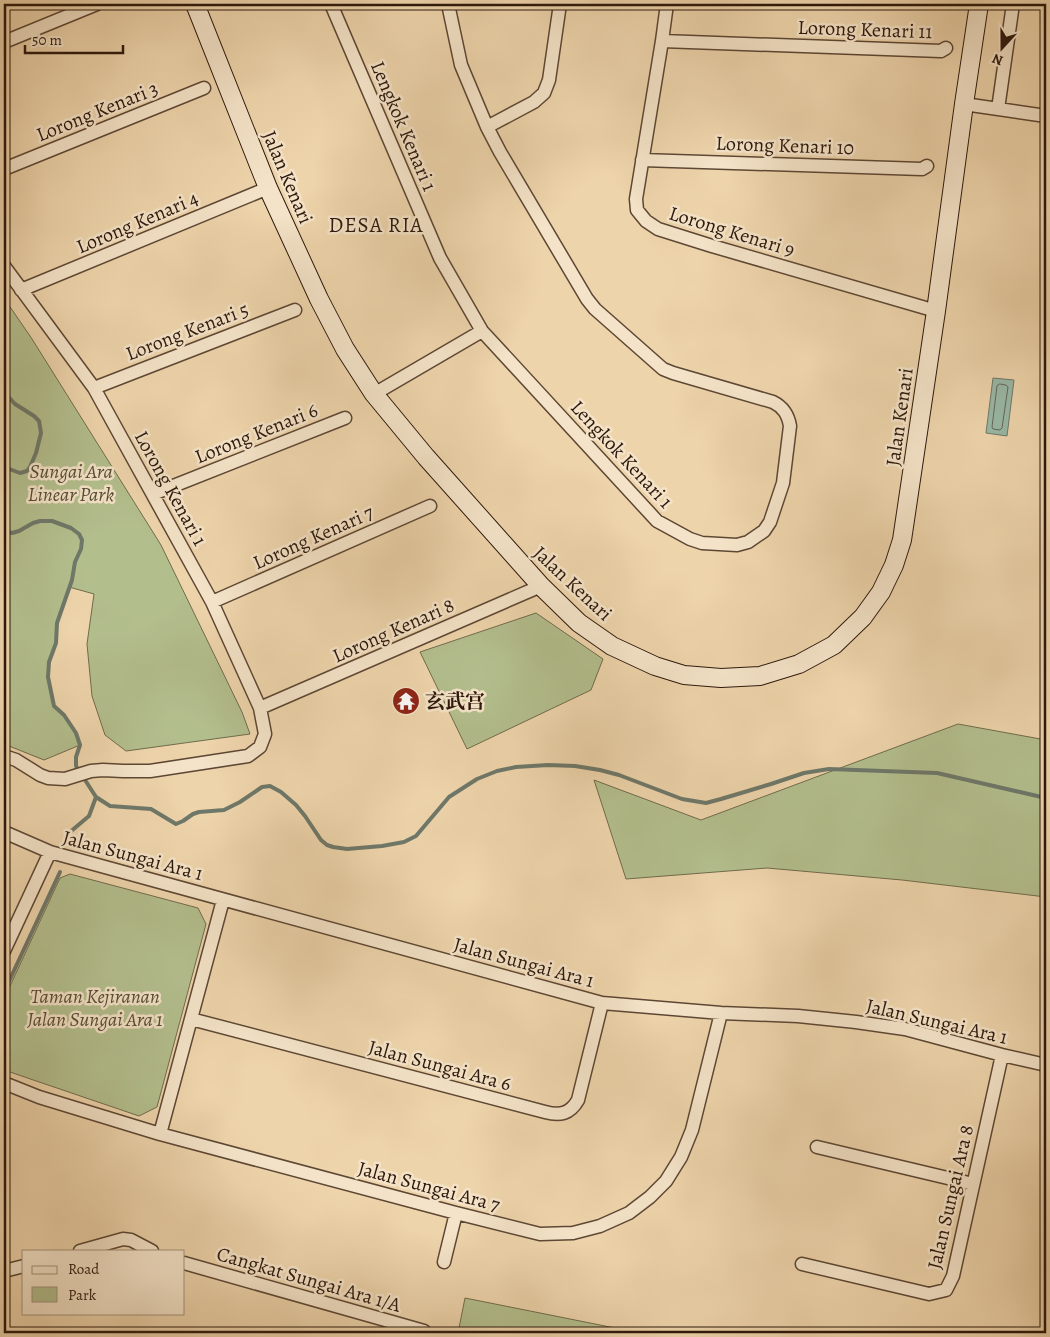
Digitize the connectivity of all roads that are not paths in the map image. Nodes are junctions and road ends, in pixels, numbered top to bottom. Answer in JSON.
{"nodes":[{"id":1,"x":97,"y":4,"type":"edge"},
{"id":2,"x":195,"y":4,"type":"edge"},
{"id":3,"x":331,"y":4,"type":"edge"},
{"id":4,"x":448,"y":4,"type":"edge"},
{"id":5,"x":560,"y":4,"type":"edge"},
{"id":6,"x":667,"y":4,"type":"edge"},
{"id":7,"x":979,"y":4,"type":"edge"},
{"id":8,"x":1014,"y":4,"type":"edge"},
{"id":9,"x":662,"y":41,"type":"junction"},
{"id":10,"x":4,"y":42,"type":"edge"},
{"id":11,"x":946,"y":48,"type":"dead end"},
{"id":12,"x":204,"y":88,"type":"dead end"},
{"id":13,"x":964,"y":104,"type":"junction"},
{"id":14,"x":998,"y":109,"type":"junction"},
{"id":15,"x":1046,"y":116,"type":"edge"},
{"id":16,"x":488,"y":126,"type":"junction"},
{"id":17,"x":642,"y":160,"type":"junction"},
{"id":18,"x":927,"y":166,"type":"dead end"},
{"id":19,"x":4,"y":169,"type":"edge"},
{"id":20,"x":268,"y":188,"type":"junction"},
{"id":21,"x":4,"y":266,"type":"edge"},
{"id":22,"x":21,"y":290,"type":"junction"},
{"id":23,"x":295,"y":310,"type":"dead end"},
{"id":24,"x":936,"y":311,"type":"junction"},
{"id":25,"x":482,"y":331,"type":"junction"},
{"id":26,"x":94,"y":388,"type":"junction"},
{"id":27,"x":374,"y":394,"type":"junction"},
{"id":28,"x":345,"y":418,"type":"dead end"},
{"id":29,"x":153,"y":494,"type":"junction"},
{"id":30,"x":430,"y":506,"type":"dead end"},
{"id":31,"x":541,"y":586,"type":"junction"},
{"id":32,"x":212,"y":602,"type":"junction"},
{"id":33,"x":260,"y":708,"type":"junction"},
{"id":34,"x":4,"y":756,"type":"edge"},
{"id":35,"x":4,"y":832,"type":"edge"},
{"id":36,"x":50,"y":852,"type":"junction"},
{"id":37,"x":223,"y":900,"type":"junction"},
{"id":38,"x":4,"y":951,"type":"edge"},
{"id":39,"x":602,"y":1003,"type":"junction"},
{"id":40,"x":721,"y":1013,"type":"junction"},
{"id":41,"x":191,"y":1019,"type":"junction"},
{"id":42,"x":1002,"y":1055,"type":"junction"},
{"id":43,"x":1046,"y":1065,"type":"edge"},
{"id":44,"x":4,"y":1083,"type":"edge"},
{"id":45,"x":160,"y":1134,"type":"junction"},
{"id":46,"x":817,"y":1147,"type":"dead end"},
{"id":47,"x":973,"y":1184,"type":"junction"},
{"id":48,"x":456,"y":1213,"type":"junction"},
{"id":49,"x":84,"y":1250,"type":"edge"},
{"id":50,"x":150,"y":1250,"type":"edge"},
{"id":51,"x":444,"y":1262,"type":"dead end"},
{"id":52,"x":185,"y":1263,"type":"edge"},
{"id":53,"x":802,"y":1264,"type":"dead end"},
{"id":54,"x":22,"y":1266,"type":"edge"},
{"id":55,"x":4,"y":1270,"type":"edge"},
{"id":56,"x":424,"y":1331,"type":"dead end"}],
"edges":[{"from":1,"to":10,"type":"street"},
{"from":2,"to":20,"type":"street","name":"Jalan Kenari"},
{"from":3,"to":25,"type":"street","name":"Lengkok Kenari 1"},
{"from":4,"to":16,"type":"street","name":"Lengkok Kenari 1"},
{"from":5,"to":16,"type":"street"},
{"from":6,"to":9,"type":"street","name":"Lorong Kenari 9"},
{"from":7,"to":13,"type":"street","name":"Jalan Kenari"},
{"from":8,"to":14,"type":"street"},
{"from":9,"to":11,"type":"street","name":"Lorong Kenari 11"},
{"from":9,"to":17,"type":"street","name":"Lorong Kenari 9"},
{"from":12,"to":19,"type":"street","name":"Lorong Kenari 3"},
{"from":13,"to":14,"type":"street"},
{"from":13,"to":24,"type":"street","name":"Jalan Kenari"},
{"from":14,"to":15,"type":"street"},
{"from":16,"to":25,"type":"street","name":"Lengkok Kenari 1"},
{"from":17,"to":18,"type":"street","name":"Lorong Kenari 10"},
{"from":17,"to":24,"type":"street","name":"Lorong Kenari 9"},
{"from":20,"to":22,"type":"street","name":"Lorong Kenari 4"},
{"from":20,"to":27,"type":"street","name":"Jalan Kenari"},
{"from":21,"to":22,"type":"street","name":"Lorong Kenari 1"},
{"from":22,"to":26,"type":"street","name":"Lorong Kenari 1"},
{"from":23,"to":26,"type":"street","name":"Lorong Kenari 5"},
{"from":24,"to":31,"type":"street","name":"Jalan Kenari"},
{"from":25,"to":27,"type":"street"},
{"from":26,"to":29,"type":"street","name":"Lorong Kenari 1"},
{"from":27,"to":31,"type":"street","name":"Jalan Kenari"},
{"from":28,"to":29,"type":"street","name":"Lorong Kenari 6"},
{"from":29,"to":32,"type":"street","name":"Lorong Kenari 1"},
{"from":30,"to":32,"type":"street","name":"Lorong Kenari 7"},
{"from":31,"to":33,"type":"street","name":"Lorong Kenari 8"},
{"from":32,"to":33,"type":"street","name":"Lorong Kenari 1"},
{"from":33,"to":34,"type":"street","name":"Lorong Kenari 1"},
{"from":35,"to":36,"type":"street","name":"Jalan Sungai Ara 1"},
{"from":36,"to":37,"type":"street","name":"Jalan Sungai Ara 1"},
{"from":36,"to":38,"type":"street"},
{"from":37,"to":39,"type":"street","name":"Jalan Sungai Ara 1"},
{"from":37,"to":41,"type":"street"},
{"from":39,"to":40,"type":"street","name":"Jalan Sungai Ara 1"},
{"from":39,"to":41,"type":"street","name":"Jalan Sungai Ara 6"},
{"from":40,"to":42,"type":"street","name":"Jalan Sungai Ara 1"},
{"from":40,"to":48,"type":"street","name":"Jalan Sungai Ara 7"},
{"from":41,"to":45,"type":"street"},
{"from":42,"to":43,"type":"street","name":"Jalan Sungai Ara 1"},
{"from":42,"to":47,"type":"street","name":"Jalan Sungai Ara 8"},
{"from":44,"to":45,"type":"street","name":"Jalan Sungai Ara 7"},
{"from":45,"to":48,"type":"street","name":"Jalan Sungai Ara 7"},
{"from":46,"to":47,"type":"street"},
{"from":47,"to":53,"type":"street","name":"Jalan Sungai Ara 8"},
{"from":48,"to":51,"type":"street"},
{"from":49,"to":50,"type":"street"},
{"from":52,"to":56,"type":"street","name":"Cangkat Sungai Ara 1/A"},
{"from":54,"to":55,"type":"street"}]}
